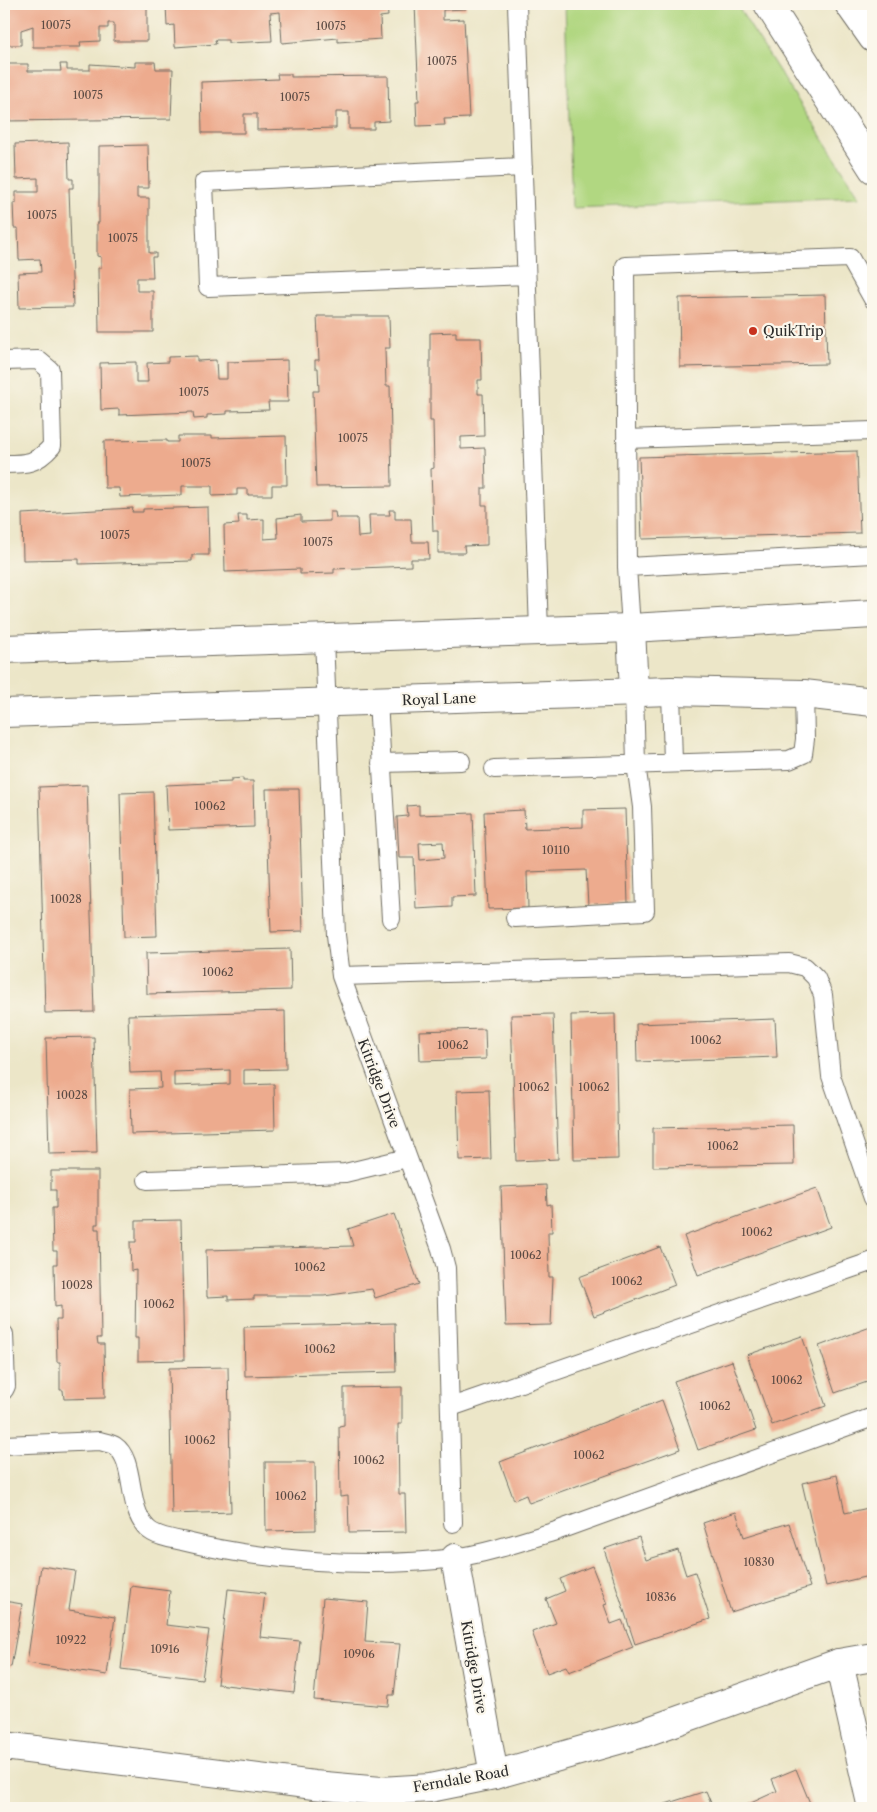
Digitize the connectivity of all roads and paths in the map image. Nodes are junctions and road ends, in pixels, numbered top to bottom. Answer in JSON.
{"nodes":[{"id":1,"x":517,"y":4,"type":"edge"},
{"id":2,"x":768,"y":4,"type":"edge"},
{"id":3,"x":849,"y":4,"type":"edge"},
{"id":4,"x":873,"y":38,"type":"edge"},
{"id":5,"x":523,"y":167,"type":"junction"},
{"id":6,"x":873,"y":169,"type":"edge"},
{"id":7,"x":526,"y":275,"type":"junction"},
{"id":8,"x":873,"y":298,"type":"edge"},
{"id":9,"x":4,"y":361,"type":"edge"},
{"id":10,"x":873,"y":431,"type":"edge"},
{"id":11,"x":626,"y":439,"type":"junction"},
{"id":12,"x":4,"y":464,"type":"edge"},
{"id":13,"x":873,"y":554,"type":"edge"},
{"id":14,"x":628,"y":567,"type":"junction"},
{"id":15,"x":873,"y":614,"type":"edge"},
{"id":16,"x":631,"y":628,"type":"junction"},
{"id":17,"x":539,"y":631,"type":"junction"},
{"id":18,"x":324,"y":638,"type":"junction"},
{"id":19,"x":4,"y":649,"type":"edge"},
{"id":20,"x":671,"y":690,"type":"junction"},
{"id":21,"x":634,"y":692,"type":"junction"},
{"id":22,"x":804,"y":694,"type":"junction"},
{"id":23,"x":378,"y":701,"type":"junction"},
{"id":24,"x":873,"y":702,"type":"edge"},
{"id":25,"x":326,"y":703,"type":"junction"},
{"id":26,"x":4,"y":713,"type":"edge"},
{"id":27,"x":462,"y":761,"type":"dead end"},
{"id":28,"x":673,"y":762,"type":"junction"},
{"id":29,"x":381,"y":763,"type":"junction"},
{"id":30,"x":636,"y":764,"type":"junction"},
{"id":31,"x":494,"y":769,"type":"dead end"},
{"id":32,"x":515,"y":918,"type":"dead end"},
{"id":33,"x":391,"y":919,"type":"dead end"},
{"id":34,"x":341,"y":976,"type":"junction"},
{"id":35,"x":407,"y":1158,"type":"junction"},
{"id":36,"x":147,"y":1180,"type":"dead end"},
{"id":37,"x":873,"y":1198,"type":"edge"},
{"id":38,"x":873,"y":1261,"type":"edge"},
{"id":39,"x":4,"y":1334,"type":"edge"},
{"id":40,"x":4,"y":1390,"type":"edge"},
{"id":41,"x":451,"y":1407,"type":"junction"},
{"id":42,"x":873,"y":1417,"type":"edge"},
{"id":43,"x":4,"y":1445,"type":"edge"},
{"id":44,"x":453,"y":1523,"type":"dead end"},
{"id":45,"x":455,"y":1558,"type":"junction"},
{"id":46,"x":873,"y":1657,"type":"edge"},
{"id":47,"x":840,"y":1663,"type":"junction"},
{"id":48,"x":4,"y":1746,"type":"edge"},
{"id":49,"x":494,"y":1775,"type":"junction"},
{"id":50,"x":872,"y":1808,"type":"edge"}],
"edges":[{"from":1,"to":5,"type":"lane"},
{"from":2,"to":6,"type":"main road"},
{"from":3,"to":4,"type":"main road"},
{"from":5,"to":7,"type":"lane"},
{"from":5,"to":7,"type":"lane"},
{"from":7,"to":17,"type":"lane"},
{"from":8,"to":11,"type":"lane"},
{"from":9,"to":12,"type":"lane"},
{"from":10,"to":11,"type":"lane"},
{"from":11,"to":14,"type":"lane"},
{"from":13,"to":14,"type":"lane"},
{"from":14,"to":16,"type":"lane"},
{"from":15,"to":16,"type":"main road"},
{"from":16,"to":17,"type":"main road"},
{"from":16,"to":21,"type":"main road"},
{"from":17,"to":18,"type":"main road"},
{"from":18,"to":19,"type":"main road"},
{"from":18,"to":25,"type":"lane","name":"Kitridge Drive"},
{"from":20,"to":21,"type":"main road","name":"Royal Lane"},
{"from":20,"to":22,"type":"main road","name":"Royal Lane"},
{"from":20,"to":28,"type":"lane"},
{"from":21,"to":23,"type":"main road","name":"Royal Lane"},
{"from":21,"to":30,"type":"lane"},
{"from":22,"to":24,"type":"main road","name":"Royal Lane"},
{"from":22,"to":28,"type":"lane"},
{"from":23,"to":25,"type":"main road","name":"Royal Lane"},
{"from":23,"to":29,"type":"lane"},
{"from":25,"to":26,"type":"main road","name":"Royal Lane"},
{"from":25,"to":34,"type":"lane","name":"Kitridge Drive"},
{"from":27,"to":29,"type":"lane"},
{"from":28,"to":30,"type":"lane"},
{"from":29,"to":33,"type":"lane"},
{"from":30,"to":31,"type":"lane"},
{"from":30,"to":32,"type":"lane"},
{"from":34,"to":35,"type":"lane","name":"Kitridge Drive"},
{"from":34,"to":37,"type":"lane"},
{"from":35,"to":36,"type":"lane"},
{"from":35,"to":41,"type":"lane","name":"Kitridge Drive"},
{"from":38,"to":41,"type":"lane"},
{"from":39,"to":40,"type":"lane"},
{"from":41,"to":44,"type":"lane","name":"Kitridge Drive"},
{"from":42,"to":45,"type":"lane"},
{"from":43,"to":45,"type":"lane"},
{"from":45,"to":49,"type":"main road","name":"Kitridge Drive"},
{"from":46,"to":47,"type":"main road","name":"Ferndale Road"},
{"from":47,"to":49,"type":"main road","name":"Ferndale Road"},
{"from":47,"to":50,"type":"main road"},
{"from":48,"to":49,"type":"main road","name":"Ferndale Road"}]}
